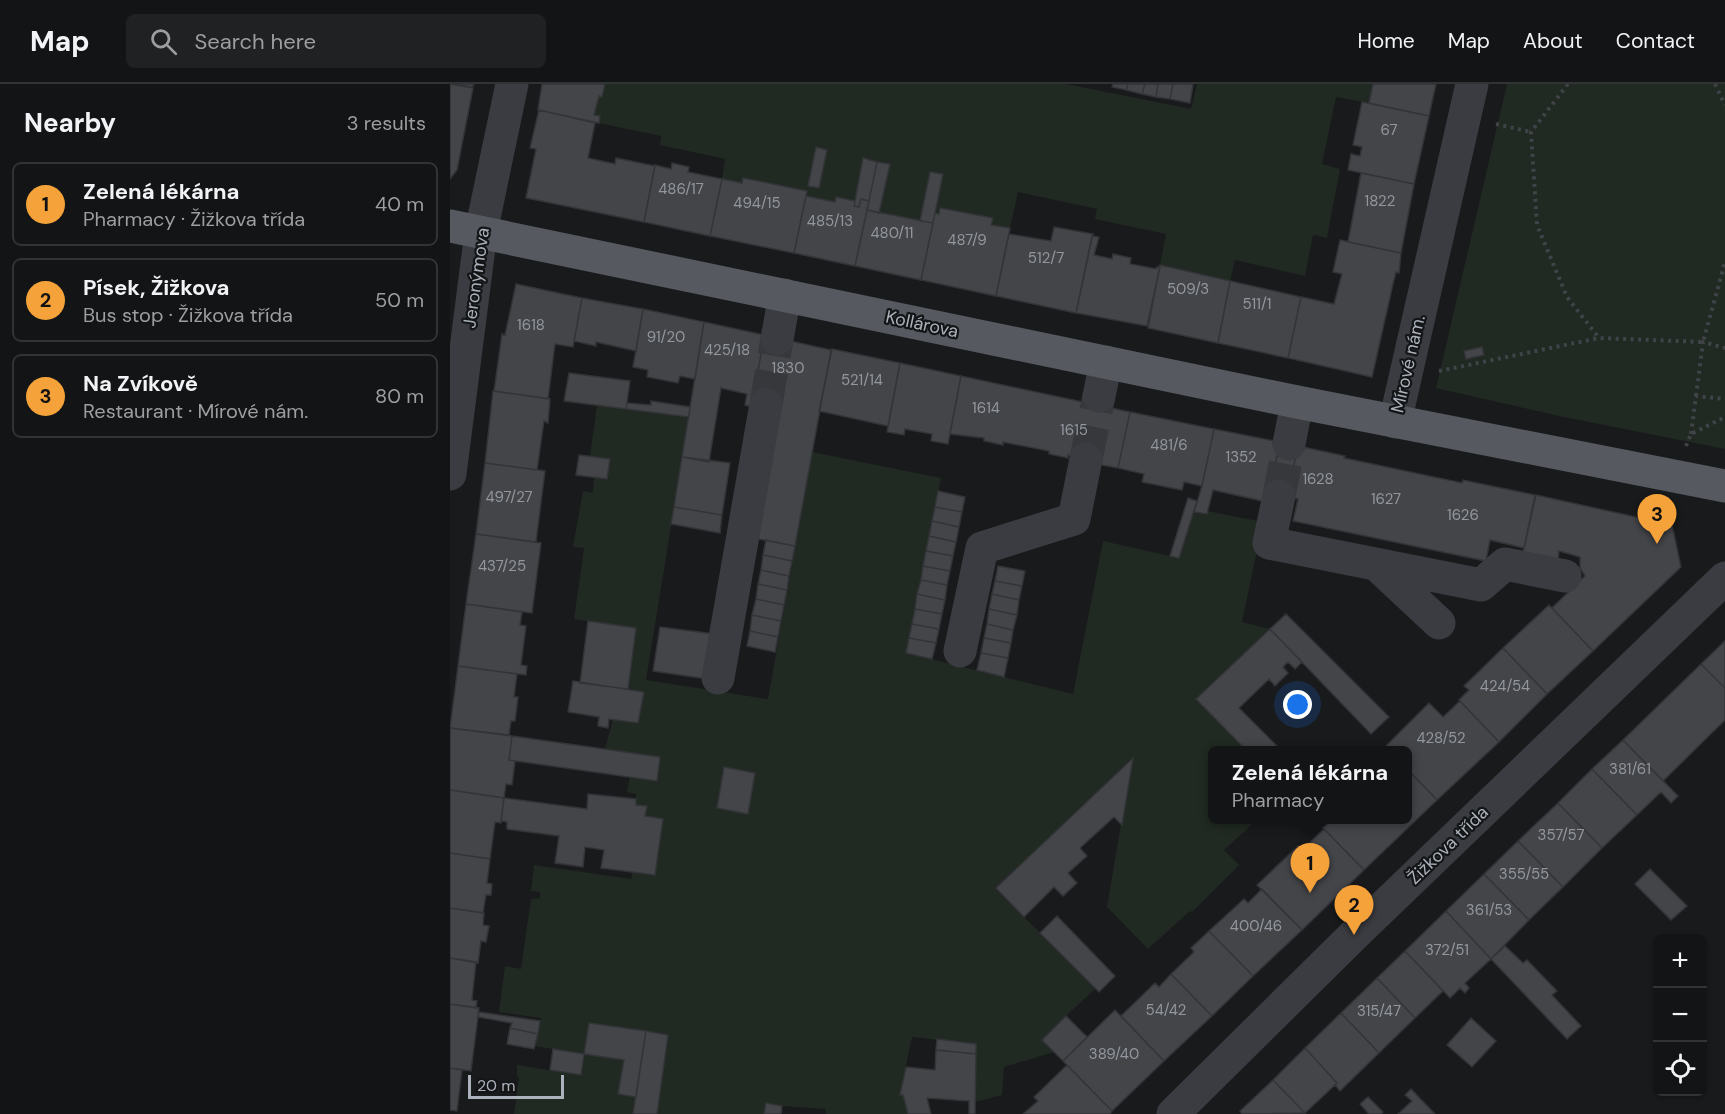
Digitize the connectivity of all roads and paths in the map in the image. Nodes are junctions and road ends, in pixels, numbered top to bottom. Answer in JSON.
{"nodes":[{"id":1,"x":512,"y":84,"type":"edge"},
{"id":2,"x":1472,"y":84,"type":"edge"},
{"id":3,"x":1568,"y":84,"type":"edge"},
{"id":4,"x":1715,"y":84,"type":"edge"},
{"id":5,"x":1725,"y":105,"type":"edge"},
{"id":6,"x":466,"y":229,"type":"edge"},
{"id":7,"x":1725,"y":262,"type":"edge"},
{"id":8,"x":785,"y":295,"type":"junction"},
{"id":9,"x":1599,"y":338,"type":"junction"},
{"id":10,"x":777,"y":339,"type":"tunnel mouth"},
{"id":11,"x":1703,"y":342,"type":"junction"},
{"id":12,"x":1725,"y":348,"type":"edge"},
{"id":13,"x":1106,"y":362,"type":"junction"},
{"id":14,"x":1434,"y":378,"type":"dead end"},
{"id":15,"x":1099,"y":396,"type":"tunnel mouth"},
{"id":16,"x":1696,"y":396,"type":"junction"},
{"id":17,"x":1725,"y":399,"type":"edge"},
{"id":18,"x":1297,"y":402,"type":"junction"},
{"id":19,"x":766,"y":404,"type":"tunnel mouth"},
{"id":20,"x":1725,"y":417,"type":"edge"},
{"id":21,"x":1395,"y":422,"type":"junction"},
{"id":22,"x":1691,"y":434,"type":"junction"},
{"id":23,"x":1289,"y":444,"type":"tunnel mouth"},
{"id":24,"x":1679,"y":445,"type":"dead end"},
{"id":25,"x":1086,"y":459,"type":"tunnel mouth"},
{"id":26,"x":450,"y":474,"type":"edge"},
{"id":27,"x":1725,"y":486,"type":"edge"},
{"id":28,"x":1279,"y":496,"type":"tunnel mouth"},
{"id":29,"x":1378,"y":566,"type":"junction"},
{"id":30,"x":1565,"y":576,"type":"dead end"},
{"id":31,"x":1725,"y":578,"type":"edge"},
{"id":32,"x":1439,"y":623,"type":"dead end"},
{"id":33,"x":960,"y":651,"type":"dead end"},
{"id":34,"x":718,"y":678,"type":"dead end"},
{"id":35,"x":1173,"y":1114,"type":"edge"}],
"edges":[{"from":1,"to":6,"type":"street","name":"Jeronýmova"},
{"from":2,"to":21,"type":"street","name":"Mírové nám."},
{"from":3,"to":9,"type":"path"},
{"from":4,"to":5,"type":"path"},
{"from":6,"to":8,"type":"main road","name":"Kollárova"},
{"from":6,"to":26,"type":"street","name":"Jeronýmova"},
{"from":7,"to":11,"type":"path"},
{"from":8,"to":10,"type":"street"},
{"from":8,"to":13,"type":"main road","name":"Kollárova"},
{"from":9,"to":11,"type":"path"},
{"from":9,"to":14,"type":"path"},
{"from":11,"to":12,"type":"path"},
{"from":11,"to":16,"type":"path"},
{"from":13,"to":15,"type":"street"},
{"from":13,"to":18,"type":"main road","name":"Kollárova"},
{"from":16,"to":17,"type":"path"},
{"from":16,"to":22,"type":"path"},
{"from":18,"to":21,"type":"main road","name":"Kollárova"},
{"from":18,"to":23,"type":"street"},
{"from":19,"to":34,"type":"street"},
{"from":20,"to":22,"type":"path"},
{"from":21,"to":27,"type":"main road","name":"Mírové nám."},
{"from":22,"to":24,"type":"path"},
{"from":25,"to":33,"type":"street"},
{"from":28,"to":29,"type":"street"},
{"from":29,"to":30,"type":"street"},
{"from":29,"to":32,"type":"street"},
{"from":31,"to":35,"type":"street","name":"Žižkova třída"}]}
